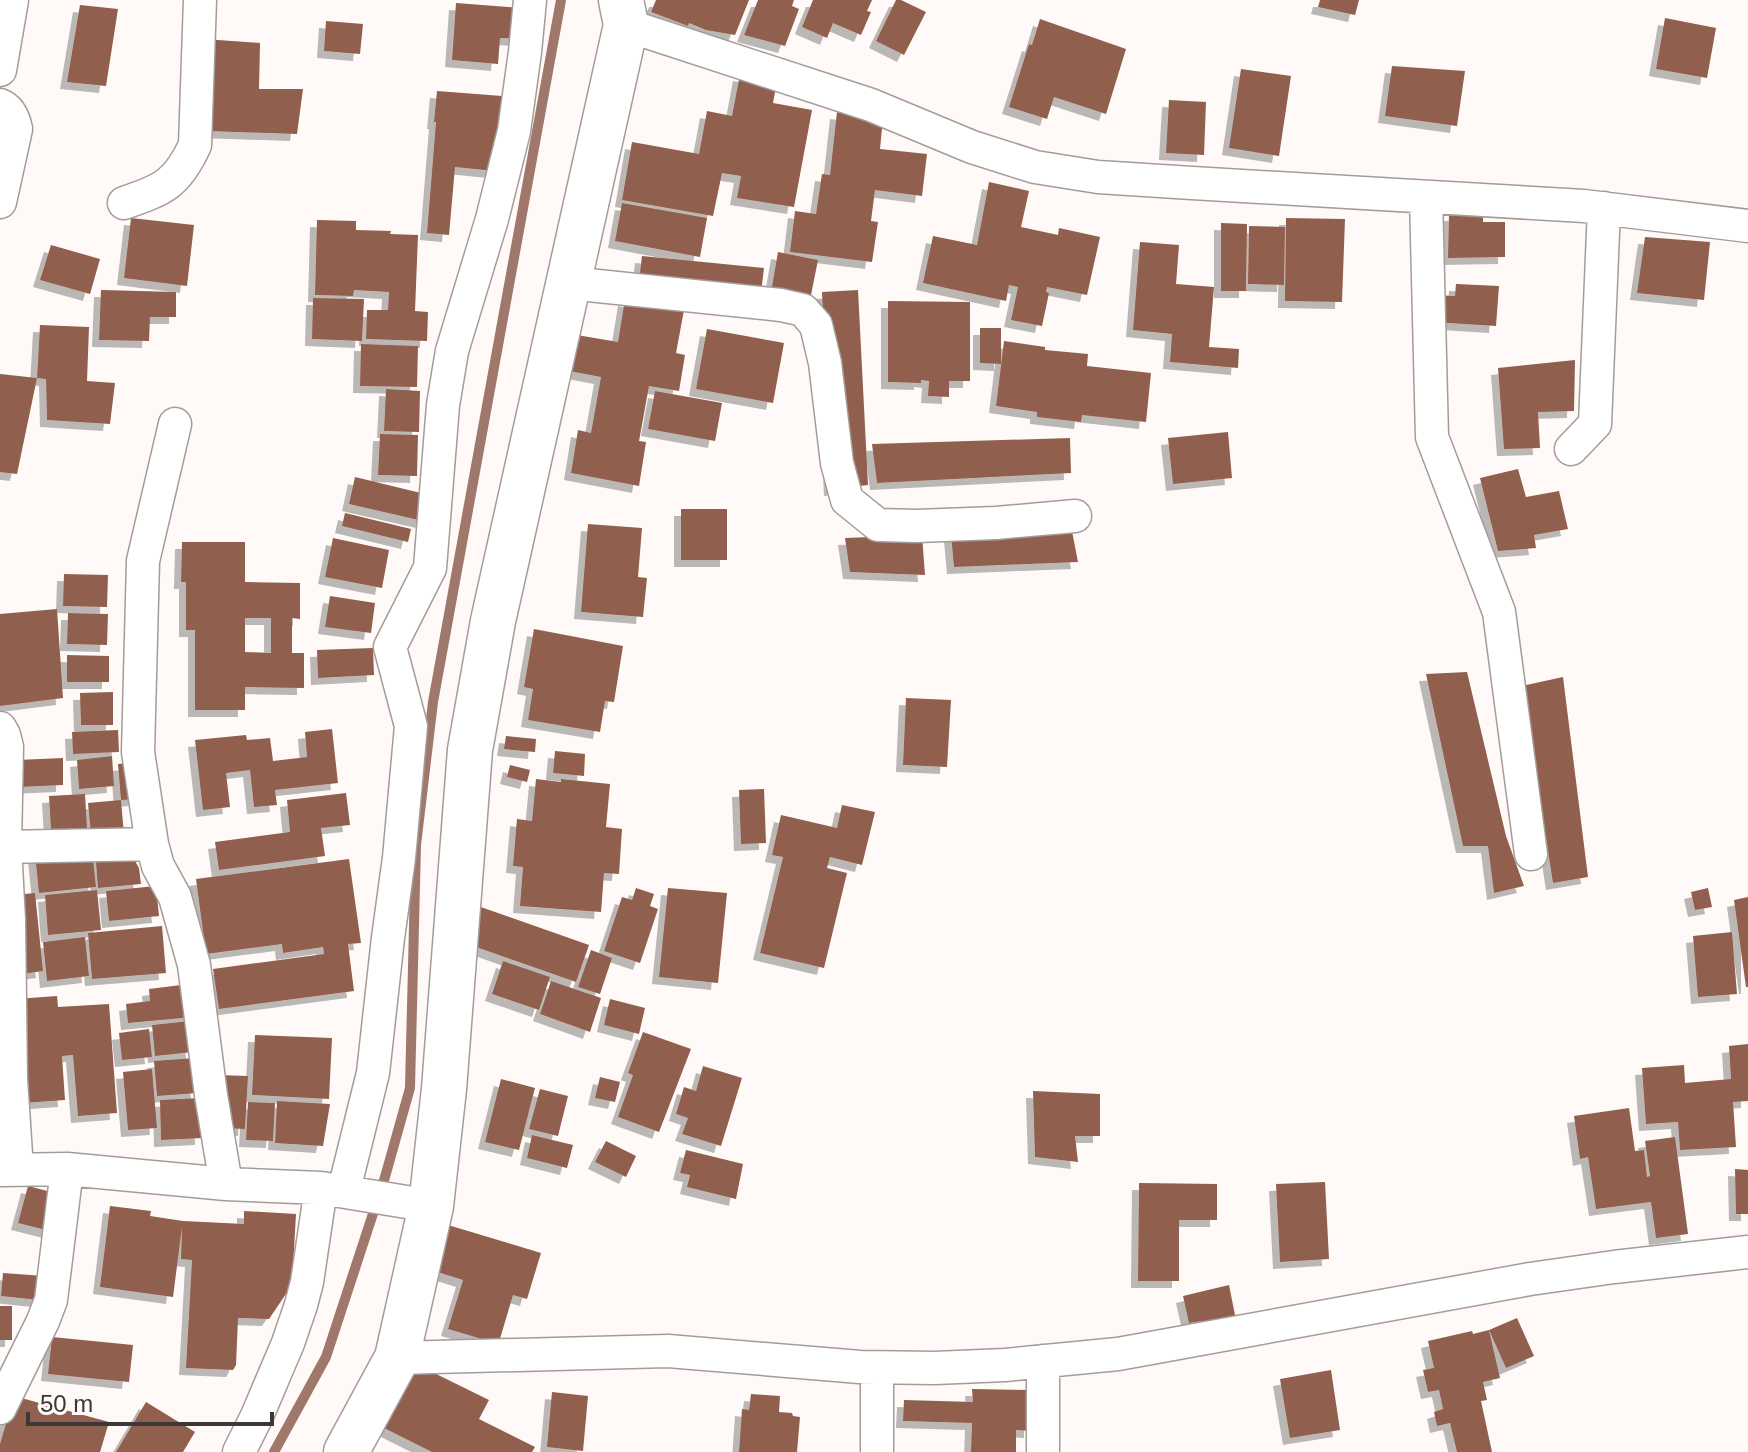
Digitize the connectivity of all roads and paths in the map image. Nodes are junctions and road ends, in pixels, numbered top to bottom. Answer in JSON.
{"nodes":[{"id":1,"x":12,"y":0,"type":"edge"},
{"id":2,"x":200,"y":0,"type":"edge"},
{"id":3,"x":530,"y":0,"type":"edge"},
{"id":4,"x":624,"y":12,"type":"edge"},
{"id":5,"x":0,"y":70,"type":"edge"},
{"id":6,"x":0,"y":105,"type":"edge"},
{"id":7,"x":1426,"y":197,"type":"junction"},
{"id":8,"x":0,"y":202,"type":"edge"},
{"id":9,"x":124,"y":203,"type":"dead end"},
{"id":10,"x":1604,"y":208,"type":"junction"},
{"id":11,"x":1748,"y":226,"type":"edge"},
{"id":12,"x":569,"y":283,"type":"junction"},
{"id":13,"x":175,"y":424,"type":"dead end"},
{"id":14,"x":1571,"y":449,"type":"dead end"},
{"id":15,"x":1075,"y":516,"type":"dead end"},
{"id":16,"x":0,"y":728,"type":"edge"},
{"id":17,"x":152,"y":844,"type":"junction"},
{"id":18,"x":5,"y":847,"type":"junction"},
{"id":19,"x":1531,"y":854,"type":"dead end"},
{"id":20,"x":67,"y":1169,"type":"junction"},
{"id":21,"x":9,"y":1170,"type":"edge"},
{"id":22,"x":226,"y":1184,"type":"junction"},
{"id":23,"x":342,"y":1191,"type":"junction"},
{"id":24,"x":419,"y":1204,"type":"junction"},
{"id":25,"x":1748,"y":1252,"type":"edge"},
{"id":26,"x":397,"y":1358,"type":"junction"},
{"id":27,"x":1043,"y":1361,"type":"junction"},
{"id":28,"x":877,"y":1368,"type":"junction"},
{"id":29,"x":0,"y":1408,"type":"edge"},
{"id":30,"x":239,"y":1452,"type":"edge"},
{"id":31,"x":346,"y":1452,"type":"edge"},
{"id":32,"x":877,"y":1452,"type":"edge"},
{"id":33,"x":1043,"y":1452,"type":"edge"}],
"edges":[{"from":1,"to":5,"type":"street"},
{"from":2,"to":9,"type":"street"},
{"from":3,"to":23,"type":"street"},
{"from":4,"to":7,"type":"street"},
{"from":4,"to":12,"type":"main road"},
{"from":6,"to":8,"type":"street"},
{"from":7,"to":10,"type":"street"},
{"from":7,"to":19,"type":"street"},
{"from":10,"to":11,"type":"street"},
{"from":10,"to":14,"type":"street"},
{"from":12,"to":15,"type":"street"},
{"from":12,"to":24,"type":"main road"},
{"from":13,"to":17,"type":"street"},
{"from":16,"to":18,"type":"street"},
{"from":17,"to":18,"type":"street"},
{"from":17,"to":22,"type":"street"},
{"from":18,"to":21,"type":"street"},
{"from":20,"to":21,"type":"street"},
{"from":20,"to":22,"type":"street"},
{"from":20,"to":29,"type":"street"},
{"from":22,"to":23,"type":"street"},
{"from":23,"to":24,"type":"street"},
{"from":23,"to":30,"type":"street"},
{"from":24,"to":26,"type":"main road"},
{"from":25,"to":27,"type":"street"},
{"from":26,"to":28,"type":"street"},
{"from":26,"to":31,"type":"main road"},
{"from":27,"to":28,"type":"street"},
{"from":27,"to":33,"type":"street"},
{"from":28,"to":32,"type":"street"}]}
